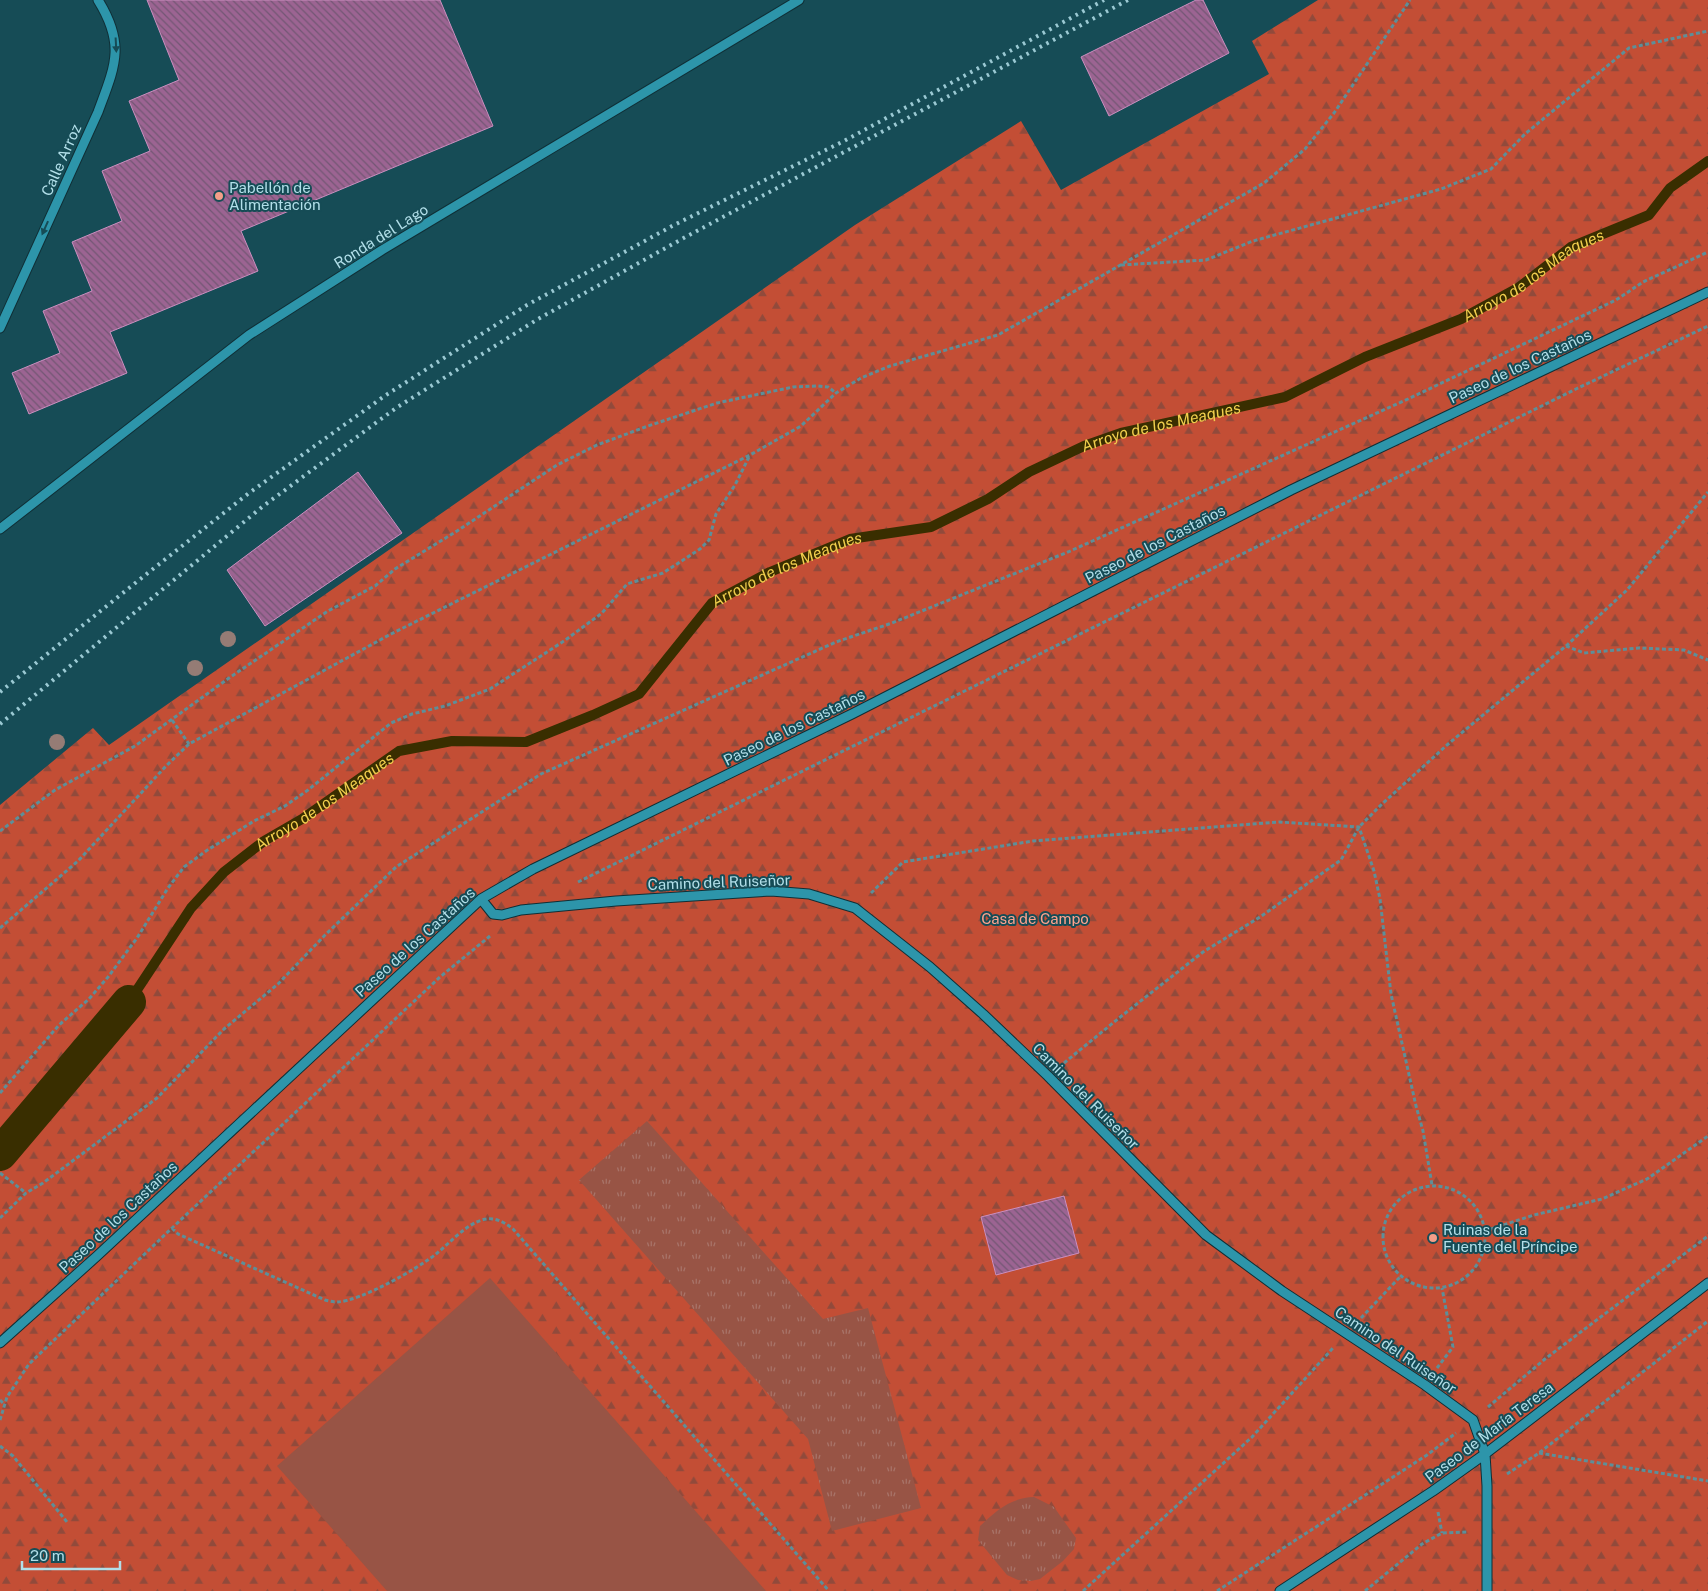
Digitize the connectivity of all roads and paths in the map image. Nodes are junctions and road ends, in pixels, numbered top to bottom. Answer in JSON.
{"nodes":[{"id":1,"x":98,"y":0,"type":"edge"},
{"id":2,"x":799,"y":0,"type":"edge"},
{"id":3,"x":1410,"y":0,"type":"edge"},
{"id":4,"x":1708,"y":31,"type":"edge"},
{"id":5,"x":1708,"y":252,"type":"edge"},
{"id":6,"x":1120,"y":265,"type":"junction"},
{"id":7,"x":1708,"y":292,"type":"edge"},
{"id":8,"x":1708,"y":326,"type":"edge"},
{"id":9,"x":0,"y":328,"type":"edge"},
{"id":10,"x":836,"y":393,"type":"junction"},
{"id":11,"x":750,"y":455,"type":"junction"},
{"id":12,"x":1708,"y":492,"type":"edge"},
{"id":13,"x":0,"y":529,"type":"edge"},
{"id":14,"x":1566,"y":646,"type":"junction"},
{"id":15,"x":1708,"y":660,"type":"edge"},
{"id":16,"x":172,"y":720,"type":"junction"},
{"id":17,"x":189,"y":744,"type":"junction"},
{"id":18,"x":1359,"y":827,"type":"junction"},
{"id":19,"x":0,"y":831,"type":"edge"},
{"id":20,"x":575,"y":884,"type":"dead end"},
{"id":21,"x":481,"y":899,"type":"junction"},
{"id":22,"x":855,"y":908,"type":"junction"},
{"id":23,"x":0,"y":928,"type":"edge"},
{"id":24,"x":492,"y":934,"type":"dead end"},
{"id":25,"x":1048,"y":1076,"type":"junction"},
{"id":26,"x":0,"y":1093,"type":"edge"},
{"id":27,"x":1708,"y":1136,"type":"edge"},
{"id":28,"x":0,"y":1173,"type":"edge"},
{"id":29,"x":1432,"y":1185,"type":"junction"},
{"id":30,"x":26,"y":1193,"type":"junction"},
{"id":31,"x":0,"y":1218,"type":"edge"},
{"id":32,"x":172,"y":1228,"type":"junction"},
{"id":33,"x":1485,"y":1231,"type":"junction"},
{"id":34,"x":1708,"y":1236,"type":"edge"},
{"id":35,"x":1400,"y":1276,"type":"junction"},
{"id":36,"x":1708,"y":1283,"type":"edge"},
{"id":37,"x":1442,"y":1288,"type":"junction"},
{"id":38,"x":1708,"y":1321,"type":"edge"},
{"id":39,"x":1347,"y":1332,"type":"junction"},
{"id":40,"x":0,"y":1343,"type":"edge"},
{"id":41,"x":1425,"y":1385,"type":"junction"},
{"id":42,"x":0,"y":1400,"type":"edge"},
{"id":43,"x":4,"y":1404,"type":"junction"},
{"id":44,"x":0,"y":1420,"type":"edge"},
{"id":45,"x":1473,"y":1420,"type":"junction"},
{"id":46,"x":0,"y":1446,"type":"edge"},
{"id":47,"x":1539,"y":1453,"type":"junction"},
{"id":48,"x":1485,"y":1454,"type":"junction"},
{"id":49,"x":1708,"y":1481,"type":"edge"},
{"id":50,"x":1488,"y":1486,"type":"junction"},
{"id":51,"x":67,"y":1522,"type":"dead end"},
{"id":52,"x":1488,"y":1530,"type":"junction"},
{"id":53,"x":829,"y":1591,"type":"edge"},
{"id":54,"x":1082,"y":1591,"type":"edge"},
{"id":55,"x":1217,"y":1591,"type":"edge"},
{"id":56,"x":1280,"y":1591,"type":"edge"},
{"id":57,"x":1365,"y":1591,"type":"edge"},
{"id":58,"x":1487,"y":1591,"type":"edge"}],
"edges":[{"from":1,"to":9,"type":"street","name":"Calle Arroz","one_way":true},
{"from":2,"to":13,"type":"street","name":"Ronda del Lago"},
{"from":3,"to":6,"type":"path"},
{"from":4,"to":6,"type":"path"},
{"from":5,"to":30,"type":"path"},
{"from":6,"to":10,"type":"path"},
{"from":7,"to":21,"type":"street","name":"Paseo de los Castaños"},
{"from":8,"to":20,"type":"path"},
{"from":10,"to":11,"type":"path"},
{"from":10,"to":16,"type":"path"},
{"from":11,"to":17,"type":"path"},
{"from":11,"to":26,"type":"path"},
{"from":12,"to":14,"type":"path"},
{"from":14,"to":15,"type":"path"},
{"from":14,"to":18,"type":"path"},
{"from":16,"to":17,"type":"path"},
{"from":16,"to":19,"type":"path"},
{"from":17,"to":23,"type":"path"},
{"from":18,"to":22,"type":"path"},
{"from":18,"to":25,"type":"path"},
{"from":18,"to":29,"type":"path"},
{"from":21,"to":22,"type":"street","name":"Camino del Ruiseñor"},
{"from":21,"to":40,"type":"street","name":"Paseo de los Castaños"},
{"from":22,"to":25,"type":"street","name":"Camino del Ruiseñor"},
{"from":24,"to":32,"type":"path"},
{"from":25,"to":39,"type":"street","name":"Camino del Ruiseñor"},
{"from":27,"to":33,"type":"path"},
{"from":28,"to":30,"type":"path"},
{"from":29,"to":33,"type":"path"},
{"from":29,"to":35,"type":"path"},
{"from":30,"to":31,"type":"path"},
{"from":32,"to":43,"type":"path"},
{"from":32,"to":53,"type":"path"},
{"from":33,"to":37,"type":"path"},
{"from":34,"to":45,"type":"path"},
{"from":35,"to":37,"type":"path"},
{"from":35,"to":39,"type":"path"},
{"from":36,"to":48,"type":"street","name":"Paseo de María Teresa"},
{"from":37,"to":41,"type":"path"},
{"from":38,"to":47,"type":"path"},
{"from":39,"to":41,"type":"street","name":"Camino del Ruiseñor"},
{"from":39,"to":54,"type":"path"},
{"from":41,"to":45,"type":"street","name":"Camino del Ruiseñor"},
{"from":42,"to":43,"type":"path"},
{"from":43,"to":44,"type":"path"},
{"from":45,"to":48,"type":"street"},
{"from":45,"to":55,"type":"path"},
{"from":46,"to":51,"type":"path"},
{"from":47,"to":49,"type":"path"},
{"from":47,"to":50,"type":"path"},
{"from":48,"to":50,"type":"street"},
{"from":48,"to":56,"type":"street","name":"Paseo de María Teresa"},
{"from":50,"to":52,"type":"street"},
{"from":52,"to":57,"type":"path"},
{"from":52,"to":58,"type":"street"}]}
